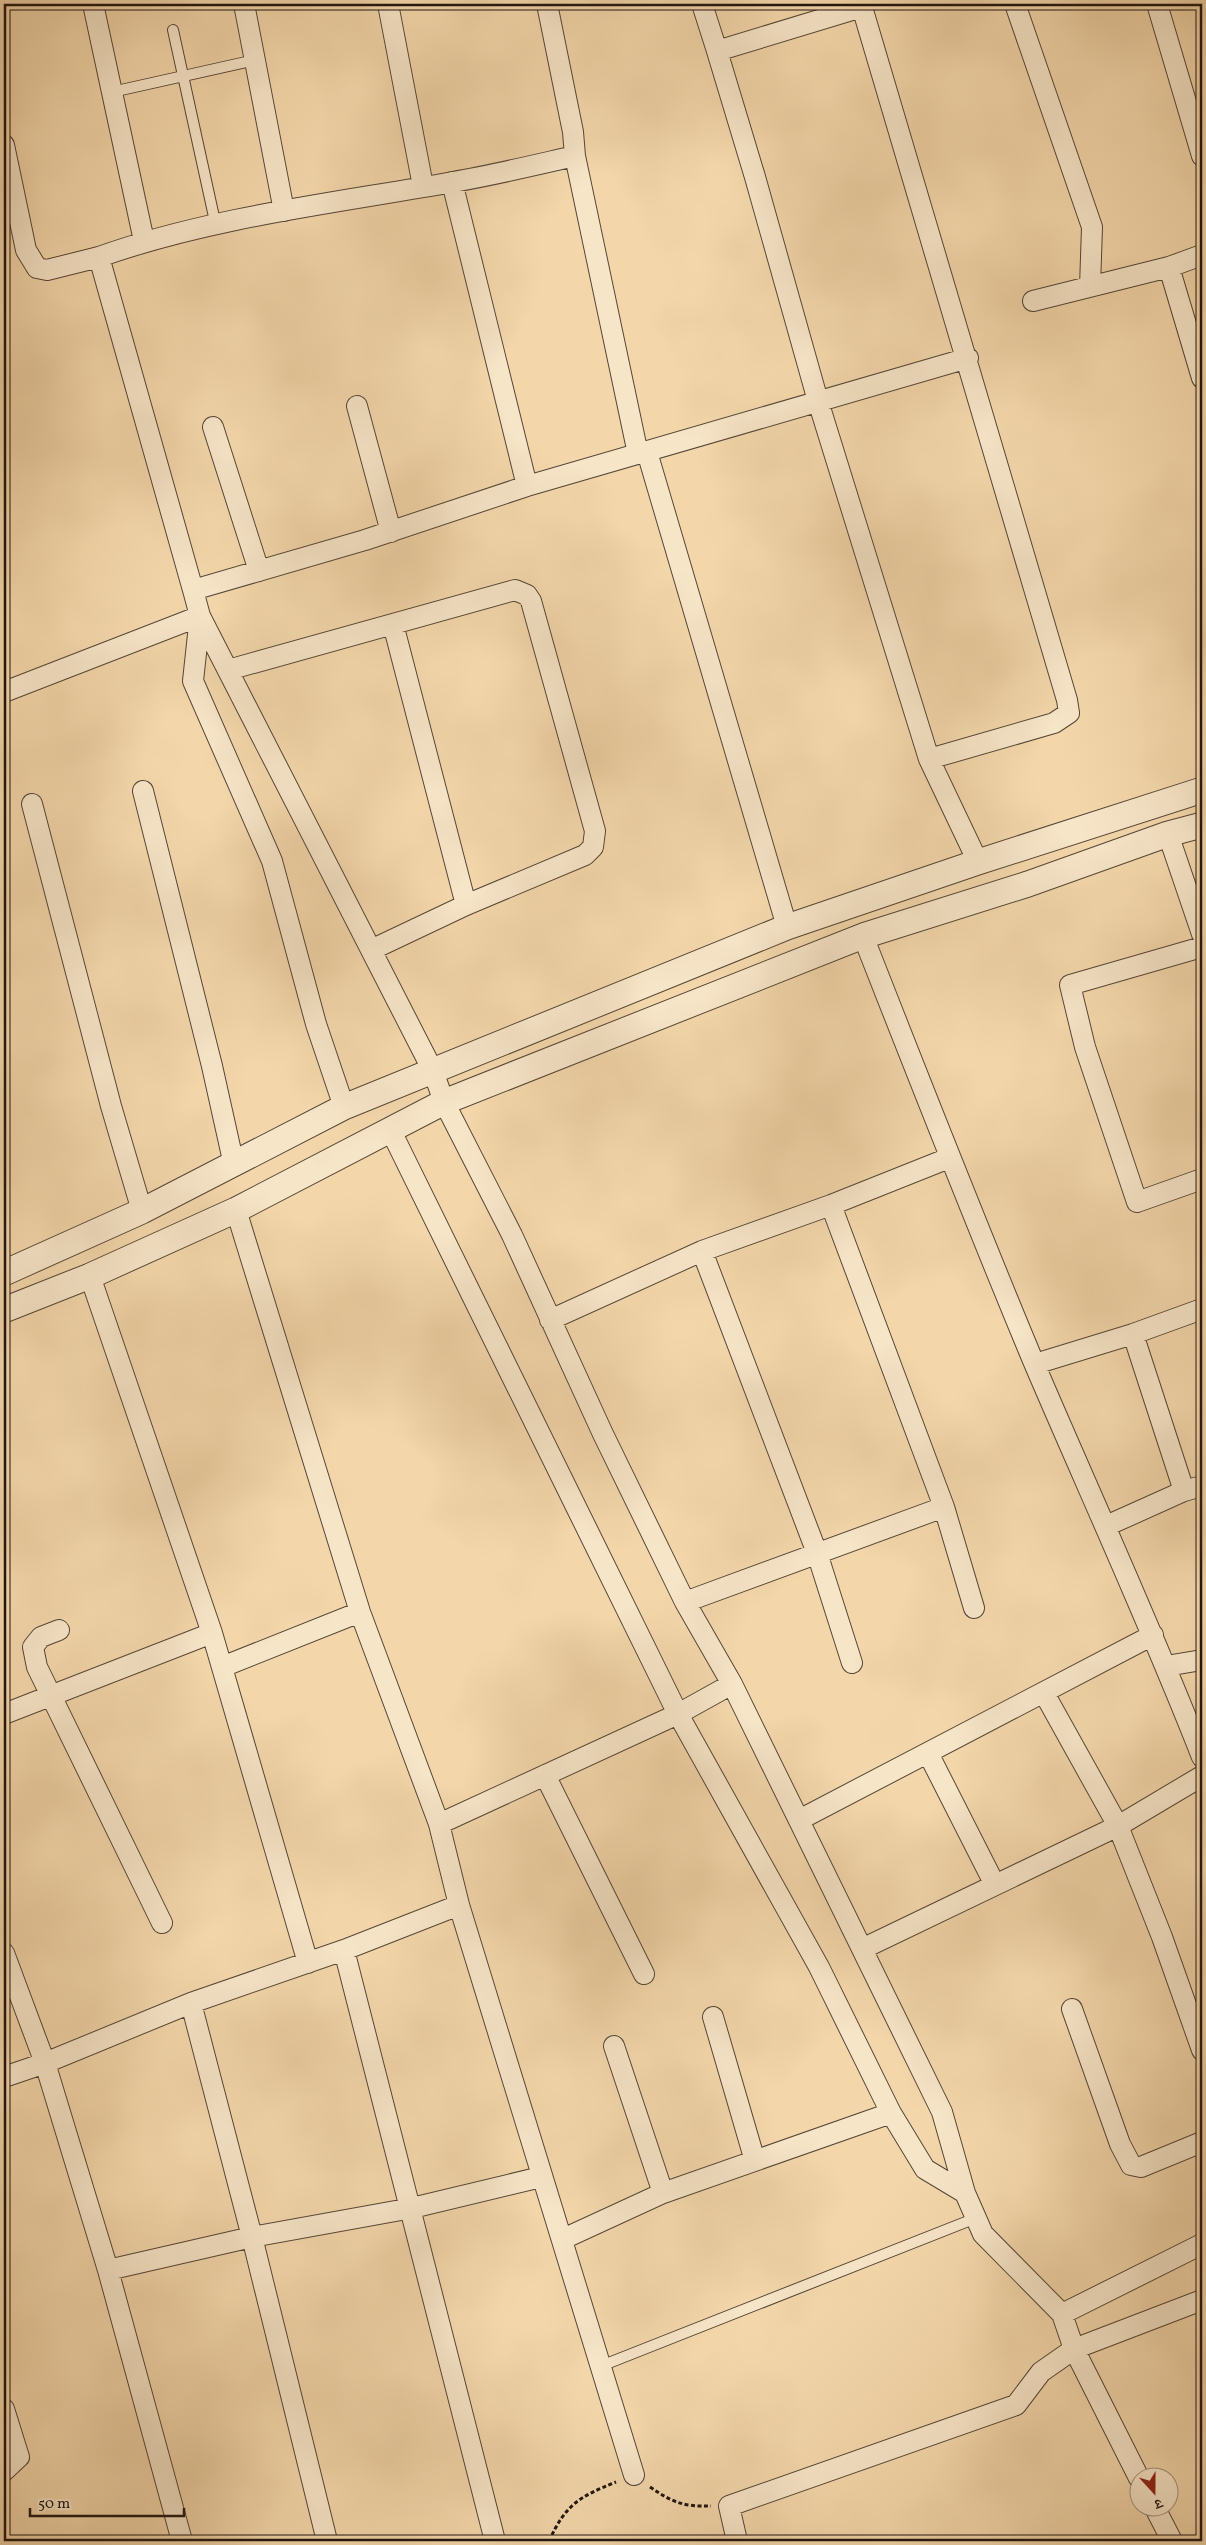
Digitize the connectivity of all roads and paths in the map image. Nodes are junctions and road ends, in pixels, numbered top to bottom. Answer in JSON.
{"nodes":[{"id":1,"x":93,"y":4,"type":"edge"},
{"id":2,"x":244,"y":4,"type":"edge"},
{"id":3,"x":388,"y":4,"type":"edge"},
{"id":4,"x":547,"y":4,"type":"edge"},
{"id":5,"x":702,"y":4,"type":"edge"},
{"id":6,"x":1014,"y":4,"type":"edge"},
{"id":7,"x":1157,"y":4,"type":"edge"},
{"id":8,"x":864,"y":5,"type":"edge"},
{"id":9,"x":173,"y":30,"type":"dead end"},
{"id":10,"x":716,"y":51,"type":"junction"},
{"id":11,"x":255,"y":60,"type":"junction"},
{"id":12,"x":183,"y":76,"type":"junction"},
{"id":13,"x":112,"y":92,"type":"junction"},
{"id":14,"x":4,"y":145,"type":"edge"},
{"id":15,"x":575,"y":156,"type":"junction"},
{"id":16,"x":1202,"y":156,"type":"edge"},
{"id":17,"x":452,"y":182,"type":"junction"},
{"id":18,"x":423,"y":186,"type":"junction"},
{"id":19,"x":284,"y":211,"type":"junction"},
{"id":20,"x":216,"y":226,"type":"junction"},
{"id":21,"x":144,"y":241,"type":"junction"},
{"id":22,"x":1202,"y":255,"type":"edge"},
{"id":23,"x":99,"y":257,"type":"junction"},
{"id":24,"x":1169,"y":267,"type":"junction"},
{"id":25,"x":1090,"y":287,"type":"junction"},
{"id":26,"x":1033,"y":301,"type":"dead end"},
{"id":27,"x":968,"y":358,"type":"junction"},
{"id":28,"x":1202,"y":378,"type":"edge"},
{"id":29,"x":818,"y":401,"type":"junction"},
{"id":30,"x":357,"y":406,"type":"dead end"},
{"id":31,"x":213,"y":426,"type":"dead end"},
{"id":32,"x":642,"y":453,"type":"junction"},
{"id":33,"x":527,"y":486,"type":"junction"},
{"id":34,"x":391,"y":532,"type":"junction"},
{"id":35,"x":259,"y":571,"type":"junction"},
{"id":36,"x":193,"y":590,"type":"junction"},
{"id":37,"x":200,"y":616,"type":"junction"},
{"id":38,"x":393,"y":624,"type":"junction"},
{"id":39,"x":228,"y":670,"type":"junction"},
{"id":40,"x":4,"y":692,"type":"edge"},
{"id":41,"x":929,"y":759,"type":"junction"},
{"id":42,"x":1202,"y":790,"type":"edge"},
{"id":43,"x":143,"y":792,"type":"dead end"},
{"id":44,"x":32,"y":804,"type":"dead end"},
{"id":45,"x":1202,"y":825,"type":"edge"},
{"id":46,"x":1168,"y":834,"type":"junction"},
{"id":47,"x":978,"y":862,"type":"junction"},
{"id":48,"x":466,"y":906,"type":"junction"},
{"id":49,"x":787,"y":927,"type":"junction"},
{"id":50,"x":1202,"y":934,"type":"edge"},
{"id":51,"x":863,"y":936,"type":"junction"},
{"id":52,"x":1202,"y":947,"type":"edge"},
{"id":53,"x":371,"y":950,"type":"junction"},
{"id":54,"x":433,"y":1071,"type":"junction"},
{"id":55,"x":444,"y":1102,"type":"junction"},
{"id":56,"x":344,"y":1107,"type":"junction"},
{"id":57,"x":390,"y":1129,"type":"junction"},
{"id":58,"x":950,"y":1158,"type":"junction"},
{"id":59,"x":234,"y":1165,"type":"junction"},
{"id":60,"x":1202,"y":1179,"type":"edge"},
{"id":61,"x":831,"y":1205,"type":"junction"},
{"id":62,"x":236,"y":1210,"type":"junction"},
{"id":63,"x":142,"y":1211,"type":"junction"},
{"id":64,"x":702,"y":1251,"type":"junction"},
{"id":65,"x":4,"y":1273,"type":"edge"},
{"id":66,"x":90,"y":1276,"type":"junction"},
{"id":67,"x":1202,"y":1309,"type":"edge"},
{"id":68,"x":4,"y":1310,"type":"edge"},
{"id":69,"x":550,"y":1320,"type":"junction"},
{"id":70,"x":1133,"y":1334,"type":"junction"},
{"id":71,"x":1035,"y":1364,"type":"junction"},
{"id":72,"x":1193,"y":1488,"type":"edge"},
{"id":73,"x":944,"y":1507,"type":"junction"},
{"id":74,"x":1106,"y":1526,"type":"junction"},
{"id":75,"x":817,"y":1553,"type":"junction"},
{"id":76,"x":685,"y":1602,"type":"junction"},
{"id":77,"x":974,"y":1608,"type":"dead end"},
{"id":78,"x":360,"y":1612,"type":"junction"},
{"id":79,"x":59,"y":1630,"type":"dead end"},
{"id":80,"x":212,"y":1633,"type":"junction"},
{"id":81,"x":1153,"y":1635,"type":"junction"},
{"id":82,"x":1202,"y":1660,"type":"edge"},
{"id":83,"x":852,"y":1663,"type":"dead end"},
{"id":84,"x":1166,"y":1666,"type":"junction"},
{"id":85,"x":222,"y":1667,"type":"junction"},
{"id":86,"x":732,"y":1684,"type":"junction"},
{"id":87,"x":1044,"y":1693,"type":"junction"},
{"id":88,"x":51,"y":1695,"type":"junction"},
{"id":89,"x":4,"y":1714,"type":"edge"},
{"id":90,"x":678,"y":1714,"type":"junction"},
{"id":91,"x":928,"y":1753,"type":"junction"},
{"id":92,"x":1202,"y":1757,"type":"edge"},
{"id":93,"x":545,"y":1775,"type":"junction"},
{"id":94,"x":1202,"y":1776,"type":"edge"},
{"id":95,"x":799,"y":1820,"type":"junction"},
{"id":96,"x":440,"y":1824,"type":"junction"},
{"id":97,"x":1118,"y":1826,"type":"junction"},
{"id":98,"x":995,"y":1885,"type":"junction"},
{"id":99,"x":459,"y":1905,"type":"junction"},
{"id":100,"x":162,"y":1923,"type":"dead end"},
{"id":101,"x":862,"y":1949,"type":"junction"},
{"id":102,"x":344,"y":1950,"type":"junction"},
{"id":103,"x":4,"y":1953,"type":"edge"},
{"id":104,"x":308,"y":1963,"type":"junction"},
{"id":105,"x":644,"y":1974,"type":"dead end"},
{"id":106,"x":190,"y":2003,"type":"junction"},
{"id":107,"x":1072,"y":2009,"type":"dead end"},
{"id":108,"x":714,"y":2017,"type":"dead end"},
{"id":109,"x":614,"y":2046,"type":"dead end"},
{"id":110,"x":1202,"y":2050,"type":"edge"},
{"id":111,"x":45,"y":2063,"type":"junction"},
{"id":112,"x":4,"y":2077,"type":"edge"},
{"id":113,"x":891,"y":2114,"type":"junction"},
{"id":114,"x":1202,"y":2142,"type":"edge"},
{"id":115,"x":754,"y":2161,"type":"junction"},
{"id":116,"x":541,"y":2177,"type":"junction"},
{"id":117,"x":663,"y":2193,"type":"junction"},
{"id":118,"x":965,"y":2193,"type":"junction"},
{"id":119,"x":412,"y":2208,"type":"junction"},
{"id":120,"x":976,"y":2218,"type":"junction"},
{"id":121,"x":252,"y":2237,"type":"junction"},
{"id":122,"x":563,"y":2239,"type":"junction"},
{"id":123,"x":1202,"y":2244,"type":"edge"},
{"id":124,"x":108,"y":2270,"type":"junction"},
{"id":125,"x":1202,"y":2300,"type":"edge"},
{"id":126,"x":1062,"y":2314,"type":"junction"},
{"id":127,"x":1074,"y":2349,"type":"junction"},
{"id":128,"x":601,"y":2366,"type":"junction"},
{"id":129,"x":4,"y":2409,"type":"edge"},
{"id":130,"x":1134,"y":2468,"type":"edge"},
{"id":131,"x":4,"y":2471,"type":"edge"},
{"id":132,"x":634,"y":2475,"type":"junction"},
{"id":133,"x":729,"y":2506,"type":"junction"},
{"id":134,"x":1160,"y":2518,"type":"edge"},
{"id":135,"x":182,"y":2541,"type":"edge"},
{"id":136,"x":327,"y":2541,"type":"edge"},
{"id":137,"x":495,"y":2541,"type":"edge"},
{"id":138,"x":549,"y":2541,"type":"edge"},
{"id":139,"x":736,"y":2541,"type":"edge"},
{"id":140,"x":1172,"y":2541,"type":"edge"}],
"edges":[{"from":1,"to":13,"type":"street"},
{"from":2,"to":11,"type":"street"},
{"from":3,"to":18,"type":"street"},
{"from":4,"to":15,"type":"street"},
{"from":5,"to":10,"type":"street"},
{"from":6,"to":25,"type":"street"},
{"from":7,"to":16,"type":"street"},
{"from":8,"to":10,"type":"street"},
{"from":8,"to":27,"type":"street"},
{"from":9,"to":12,"type":"lane"},
{"from":10,"to":29,"type":"street"},
{"from":11,"to":12,"type":"lane"},
{"from":11,"to":19,"type":"street"},
{"from":12,"to":13,"type":"lane"},
{"from":12,"to":20,"type":"lane"},
{"from":13,"to":21,"type":"street"},
{"from":14,"to":23,"type":"street"},
{"from":15,"to":17,"type":"street"},
{"from":15,"to":32,"type":"street"},
{"from":17,"to":18,"type":"street"},
{"from":17,"to":33,"type":"street"},
{"from":18,"to":19,"type":"street"},
{"from":19,"to":20,"type":"street"},
{"from":20,"to":21,"type":"street"},
{"from":21,"to":23,"type":"street"},
{"from":22,"to":24,"type":"street"},
{"from":23,"to":36,"type":"street"},
{"from":24,"to":25,"type":"street"},
{"from":24,"to":28,"type":"street"},
{"from":25,"to":26,"type":"street"},
{"from":27,"to":29,"type":"street"},
{"from":27,"to":41,"type":"street"},
{"from":29,"to":32,"type":"street"},
{"from":29,"to":41,"type":"street"},
{"from":30,"to":34,"type":"street"},
{"from":31,"to":35,"type":"street"},
{"from":32,"to":33,"type":"street"},
{"from":32,"to":49,"type":"street"},
{"from":33,"to":34,"type":"street"},
{"from":34,"to":35,"type":"street"},
{"from":35,"to":36,"type":"street"},
{"from":36,"to":37,"type":"street"},
{"from":37,"to":39,"type":"street"},
{"from":37,"to":40,"type":"street"},
{"from":37,"to":56,"type":"street"},
{"from":38,"to":39,"type":"street"},
{"from":38,"to":48,"type":"street"},
{"from":38,"to":48,"type":"street"},
{"from":39,"to":53,"type":"street"},
{"from":41,"to":47,"type":"street"},
{"from":42,"to":47,"type":"street"},
{"from":43,"to":59,"type":"street"},
{"from":44,"to":63,"type":"street"},
{"from":45,"to":46,"type":"street"},
{"from":46,"to":50,"type":"street"},
{"from":46,"to":51,"type":"street"},
{"from":47,"to":49,"type":"street"},
{"from":48,"to":53,"type":"street"},
{"from":49,"to":54,"type":"street"},
{"from":51,"to":55,"type":"street"},
{"from":51,"to":58,"type":"street"},
{"from":52,"to":60,"type":"street"},
{"from":53,"to":54,"type":"street"},
{"from":54,"to":55,"type":"street"},
{"from":54,"to":56,"type":"street"},
{"from":55,"to":57,"type":"street"},
{"from":55,"to":69,"type":"street"},
{"from":56,"to":59,"type":"street"},
{"from":57,"to":62,"type":"street"},
{"from":57,"to":90,"type":"street"},
{"from":58,"to":61,"type":"street"},
{"from":58,"to":71,"type":"street"},
{"from":59,"to":63,"type":"street"},
{"from":61,"to":64,"type":"street"},
{"from":61,"to":73,"type":"street"},
{"from":62,"to":66,"type":"street"},
{"from":62,"to":78,"type":"street"},
{"from":63,"to":65,"type":"street"},
{"from":64,"to":69,"type":"street"},
{"from":64,"to":75,"type":"street"},
{"from":66,"to":68,"type":"street"},
{"from":66,"to":80,"type":"street"},
{"from":67,"to":70,"type":"street"},
{"from":69,"to":76,"type":"street"},
{"from":70,"to":71,"type":"street"},
{"from":70,"to":72,"type":"street"},
{"from":71,"to":74,"type":"street"},
{"from":72,"to":74,"type":"street"},
{"from":73,"to":75,"type":"street"},
{"from":73,"to":77,"type":"street"},
{"from":74,"to":81,"type":"street"},
{"from":75,"to":76,"type":"street"},
{"from":75,"to":83,"type":"street"},
{"from":76,"to":86,"type":"street"},
{"from":78,"to":85,"type":"street"},
{"from":78,"to":96,"type":"street"},
{"from":79,"to":88,"type":"street"},
{"from":80,"to":85,"type":"street"},
{"from":80,"to":88,"type":"street"},
{"from":81,"to":84,"type":"street"},
{"from":81,"to":87,"type":"street"},
{"from":82,"to":84,"type":"street"},
{"from":84,"to":92,"type":"street"},
{"from":85,"to":104,"type":"street"},
{"from":86,"to":90,"type":"street"},
{"from":86,"to":95,"type":"street"},
{"from":87,"to":91,"type":"street"},
{"from":87,"to":97,"type":"street"},
{"from":88,"to":89,"type":"street"},
{"from":88,"to":100,"type":"street"},
{"from":90,"to":93,"type":"street"},
{"from":90,"to":113,"type":"street"},
{"from":91,"to":95,"type":"street"},
{"from":91,"to":98,"type":"street"},
{"from":93,"to":96,"type":"street"},
{"from":93,"to":105,"type":"street"},
{"from":94,"to":97,"type":"street"},
{"from":95,"to":101,"type":"street"},
{"from":96,"to":99,"type":"street"},
{"from":97,"to":98,"type":"street"},
{"from":97,"to":110,"type":"street"},
{"from":98,"to":101,"type":"street"},
{"from":99,"to":102,"type":"street"},
{"from":99,"to":116,"type":"street"},
{"from":101,"to":118,"type":"street"},
{"from":102,"to":104,"type":"street"},
{"from":102,"to":119,"type":"street"},
{"from":103,"to":111,"type":"street"},
{"from":104,"to":106,"type":"street"},
{"from":106,"to":111,"type":"street"},
{"from":106,"to":121,"type":"street"},
{"from":107,"to":114,"type":"street"},
{"from":108,"to":115,"type":"street"},
{"from":109,"to":117,"type":"street"},
{"from":111,"to":112,"type":"street"},
{"from":111,"to":124,"type":"street"},
{"from":113,"to":115,"type":"street"},
{"from":113,"to":118,"type":"street"},
{"from":115,"to":117,"type":"street"},
{"from":116,"to":119,"type":"street"},
{"from":116,"to":122,"type":"street"},
{"from":117,"to":122,"type":"street"},
{"from":118,"to":120,"type":"street"},
{"from":119,"to":121,"type":"street"},
{"from":119,"to":137,"type":"street"},
{"from":120,"to":126,"type":"street"},
{"from":120,"to":128,"type":"lane"},
{"from":121,"to":124,"type":"street"},
{"from":121,"to":136,"type":"street"},
{"from":122,"to":128,"type":"street"},
{"from":123,"to":126,"type":"street"},
{"from":124,"to":135,"type":"street"},
{"from":125,"to":127,"type":"street"},
{"from":126,"to":127,"type":"street"},
{"from":127,"to":130,"type":"street"},
{"from":127,"to":133,"type":"street"},
{"from":128,"to":132,"type":"street"},
{"from":129,"to":131,"type":"street"},
{"from":132,"to":133,"type":"path"},
{"from":132,"to":138,"type":"path"},
{"from":133,"to":139,"type":"street"},
{"from":134,"to":140,"type":"street"}]}
